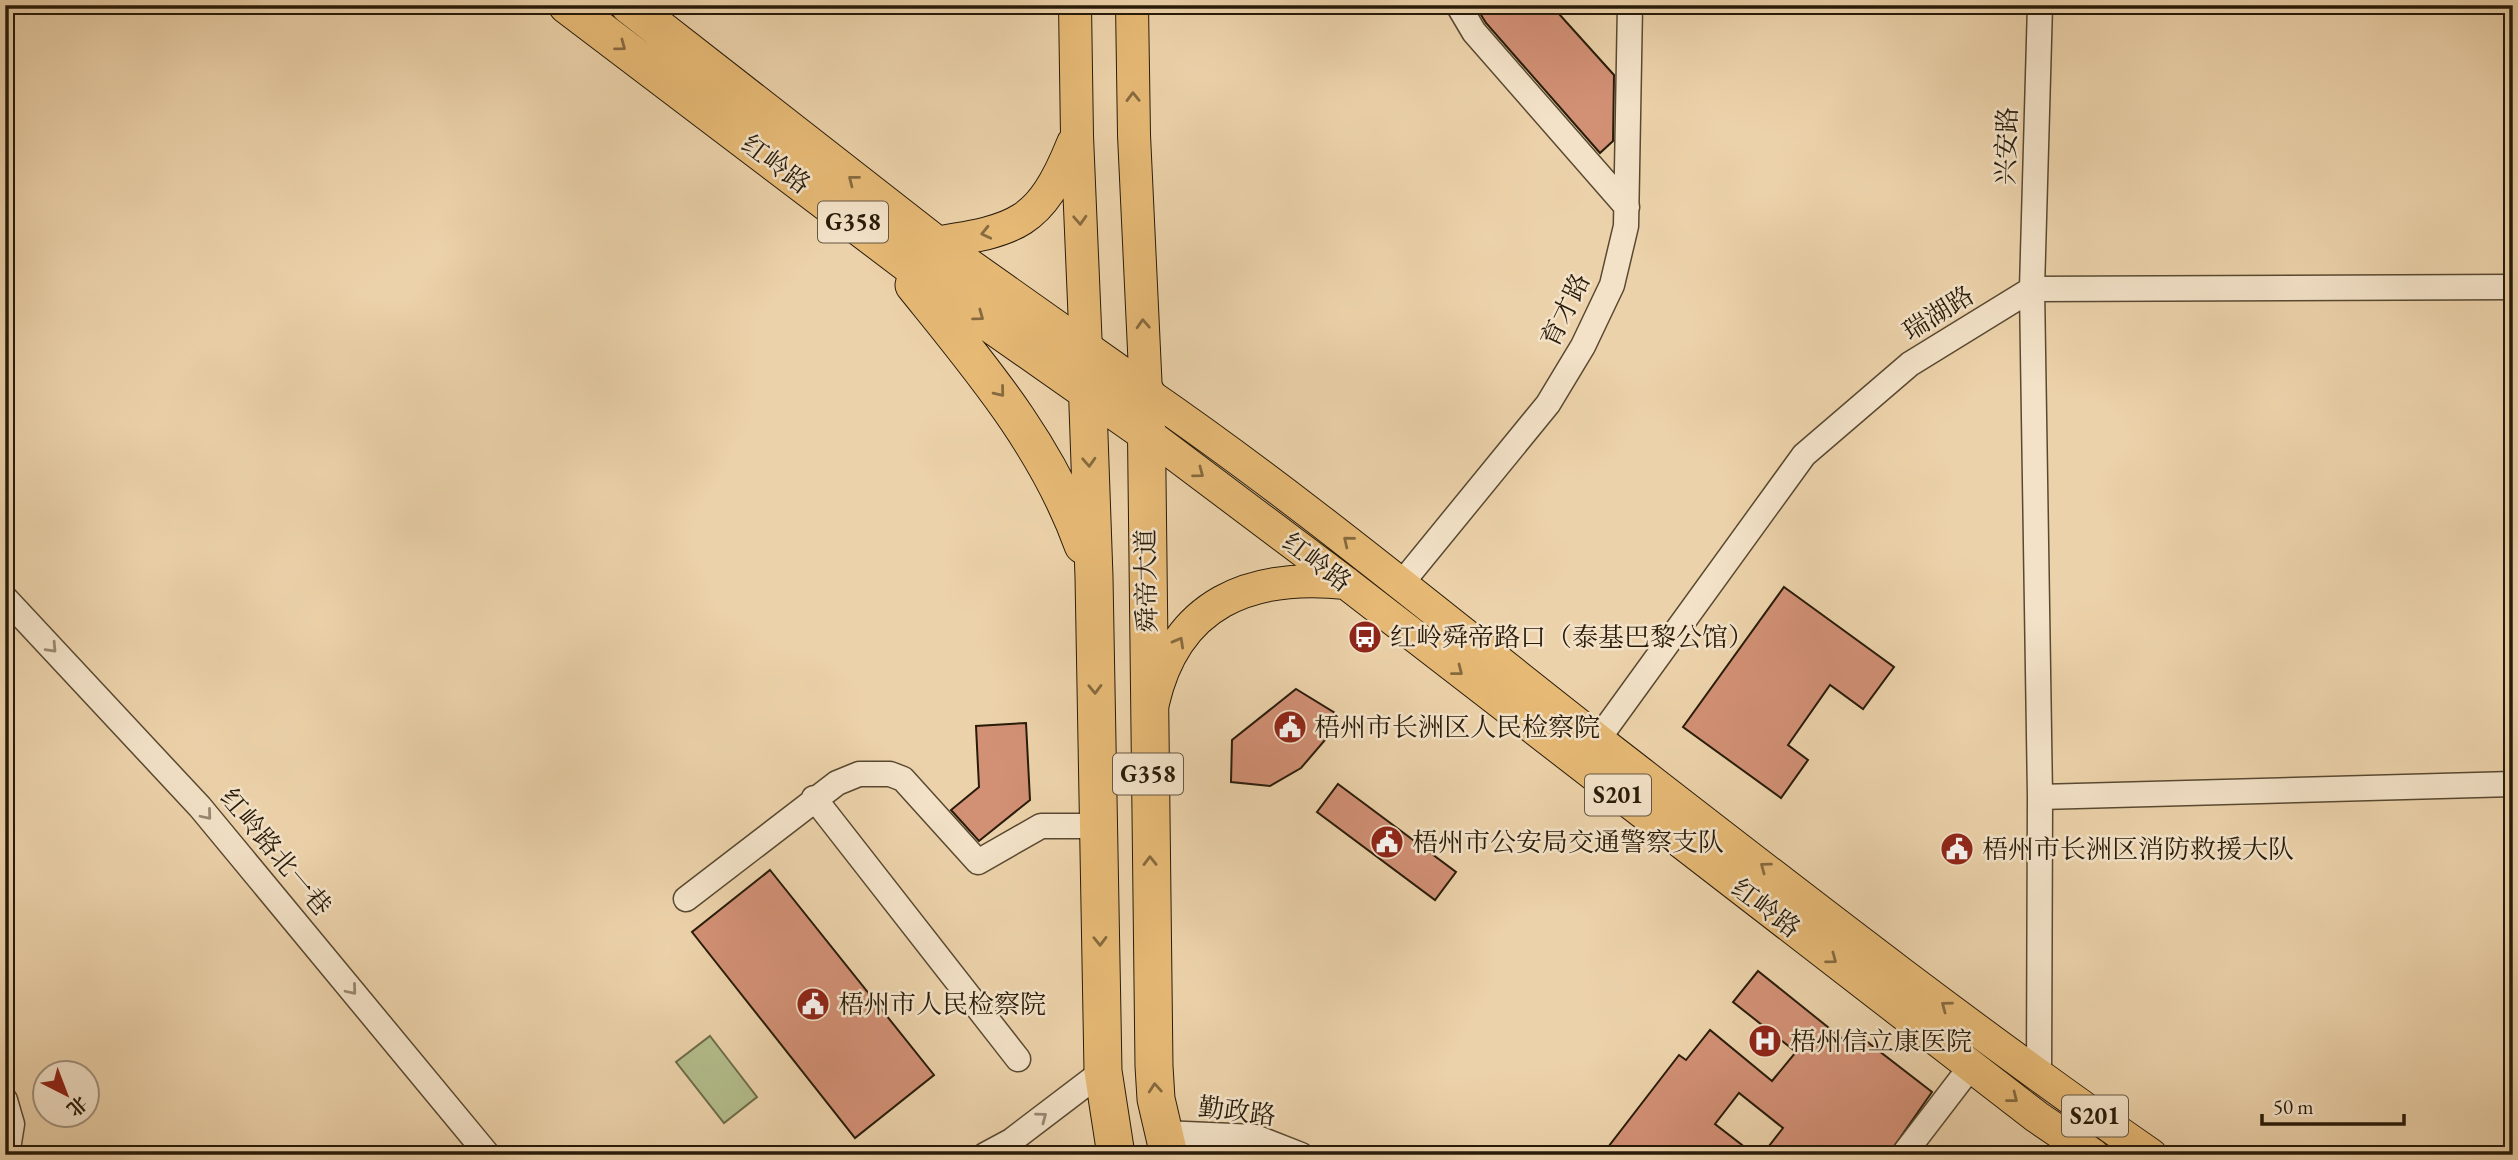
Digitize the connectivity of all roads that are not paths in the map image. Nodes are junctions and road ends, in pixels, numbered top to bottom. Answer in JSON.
{"nodes":[{"id":1,"x":567,"y":5,"type":"edge"},
{"id":2,"x":629,"y":5,"type":"edge"},
{"id":3,"x":1075,"y":5,"type":"edge"},
{"id":4,"x":1132,"y":5,"type":"edge"},
{"id":5,"x":1458,"y":5,"type":"edge"},
{"id":6,"x":1630,"y":5,"type":"edge"},
{"id":7,"x":2040,"y":5,"type":"edge"},
{"id":8,"x":1077,"y":136,"type":"junction"},
{"id":9,"x":1627,"y":207,"type":"junction"},
{"id":10,"x":881,"y":243,"type":"junction"},
{"id":11,"x":934,"y":243,"type":"junction"},
{"id":12,"x":2513,"y":287,"type":"edge"},
{"id":13,"x":2032,"y":289,"type":"junction"},
{"id":14,"x":1086,"y":350,"type":"junction"},
{"id":15,"x":1146,"y":393,"type":"junction"},
{"id":16,"x":1086,"y":394,"type":"junction"},
{"id":17,"x":1145,"y":432,"type":"junction"},
{"id":18,"x":1094,"y":577,"type":"junction"},
{"id":19,"x":1346,"y":583,"type":"junction"},
{"id":20,"x":1401,"y":583,"type":"junction"},
{"id":21,"x":5,"y":598,"type":"edge"},
{"id":22,"x":1147,"y":728,"type":"junction"},
{"id":23,"x":1598,"y":740,"type":"junction"},
{"id":24,"x":1579,"y":765,"type":"junction"},
{"id":25,"x":2513,"y":784,"type":"edge"},
{"id":26,"x":2040,"y":797,"type":"junction"},
{"id":27,"x":814,"y":798,"type":"junction"},
{"id":28,"x":1098,"y":826,"type":"junction"},
{"id":29,"x":686,"y":899,"type":"dead end"},
{"id":30,"x":1018,"y":1059,"type":"dead end"},
{"id":31,"x":1972,"y":1065,"type":"junction"},
{"id":32,"x":1103,"y":1071,"type":"junction"},
{"id":33,"x":2039,"y":1077,"type":"junction"},
{"id":34,"x":5,"y":1100,"type":"edge"},
{"id":35,"x":1166,"y":1144,"type":"edge"},
{"id":36,"x":7,"y":1155,"type":"edge"},
{"id":37,"x":488,"y":1155,"type":"edge"},
{"id":38,"x":985,"y":1155,"type":"edge"},
{"id":39,"x":1116,"y":1155,"type":"edge"},
{"id":40,"x":1301,"y":1155,"type":"edge"},
{"id":41,"x":1903,"y":1155,"type":"edge"},
{"id":42,"x":2093,"y":1155,"type":"edge"},
{"id":43,"x":2151,"y":1155,"type":"edge"}],
"edges":[{"from":1,"to":10,"type":"highway","name":"红岭路","number":"G358","one_way":true},
{"from":11,"to":2,"type":"highway","name":"红岭路","number":"G358","one_way":true},
{"from":3,"to":8,"type":"main road"},
{"from":15,"to":4,"type":"main road","name":"舜帝大道","one_way":true},
{"from":5,"to":9,"type":"street"},
{"from":6,"to":9,"type":"street","name":"育才路"},
{"from":7,"to":13,"type":"street","name":"兴安路"},
{"from":8,"to":11,"type":"main road","one_way":true},
{"from":8,"to":14,"type":"main road","one_way":true},
{"from":9,"to":20,"type":"street","name":"育才路"},
{"from":10,"to":16,"type":"highway","name":"红岭路","number":"G358","one_way":true},
{"from":10,"to":18,"type":"highway","one_way":true},
{"from":11,"to":14,"type":"highway","name":"红岭路","number":"G358"},
{"from":12,"to":13,"type":"street"},
{"from":13,"to":23,"type":"street","name":"瑞湖路"},
{"from":13,"to":26,"type":"street","name":"兴安路"},
{"from":14,"to":15,"type":"highway","name":"红岭路","number":"G358"},
{"from":14,"to":16,"type":"highway","number":"G358"},
{"from":15,"to":17,"type":"highway","name":"舜帝大道","number":"G358"},
{"from":20,"to":15,"type":"main road","name":"红岭路","number":"S201","one_way":true},
{"from":16,"to":17,"type":"highway","name":"红岭路","number":"G358"},
{"from":16,"to":18,"type":"highway","name":"舜帝大道","number":"G358","one_way":true},
{"from":17,"to":19,"type":"main road","name":"红岭路","number":"S201","one_way":true},
{"from":17,"to":22,"type":"highway","name":"舜帝大道","number":"G358"},
{"from":18,"to":28,"type":"highway","name":"舜帝大道","number":"G358","one_way":true},
{"from":22,"to":19,"type":"main road","one_way":true},
{"from":19,"to":24,"type":"main road","name":"红岭路","number":"S201","one_way":true},
{"from":20,"to":23,"type":"main road","name":"红岭路","number":"S201"},
{"from":21,"to":37,"type":"street","name":"红岭路北一巷","one_way":true},
{"from":35,"to":22,"type":"highway","name":"舜帝大道","number":"G358","one_way":true},
{"from":23,"to":24,"type":"street","name":"瑞湖路"},
{"from":33,"to":23,"type":"main road","name":"红岭路","number":"S201","one_way":true},
{"from":24,"to":31,"type":"main road","name":"红岭路","number":"S201","one_way":true},
{"from":25,"to":26,"type":"street"},
{"from":26,"to":33,"type":"street","name":"兴安路"},
{"from":27,"to":28,"type":"street"},
{"from":27,"to":29,"type":"street"},
{"from":27,"to":30,"type":"street"},
{"from":28,"to":32,"type":"highway","name":"舜帝大道","number":"G358","one_way":true},
{"from":31,"to":41,"type":"street"},
{"from":31,"to":42,"type":"main road","name":"红岭路","number":"S201","one_way":true},
{"from":38,"to":32,"type":"street","one_way":true},
{"from":32,"to":39,"type":"highway","name":"舜帝大道","number":"G358"},
{"from":33,"to":43,"type":"main road","name":"红岭路","number":"S201"},
{"from":34,"to":36,"type":"street"},
{"from":35,"to":40,"type":"street","name":"勤政路"}]}
